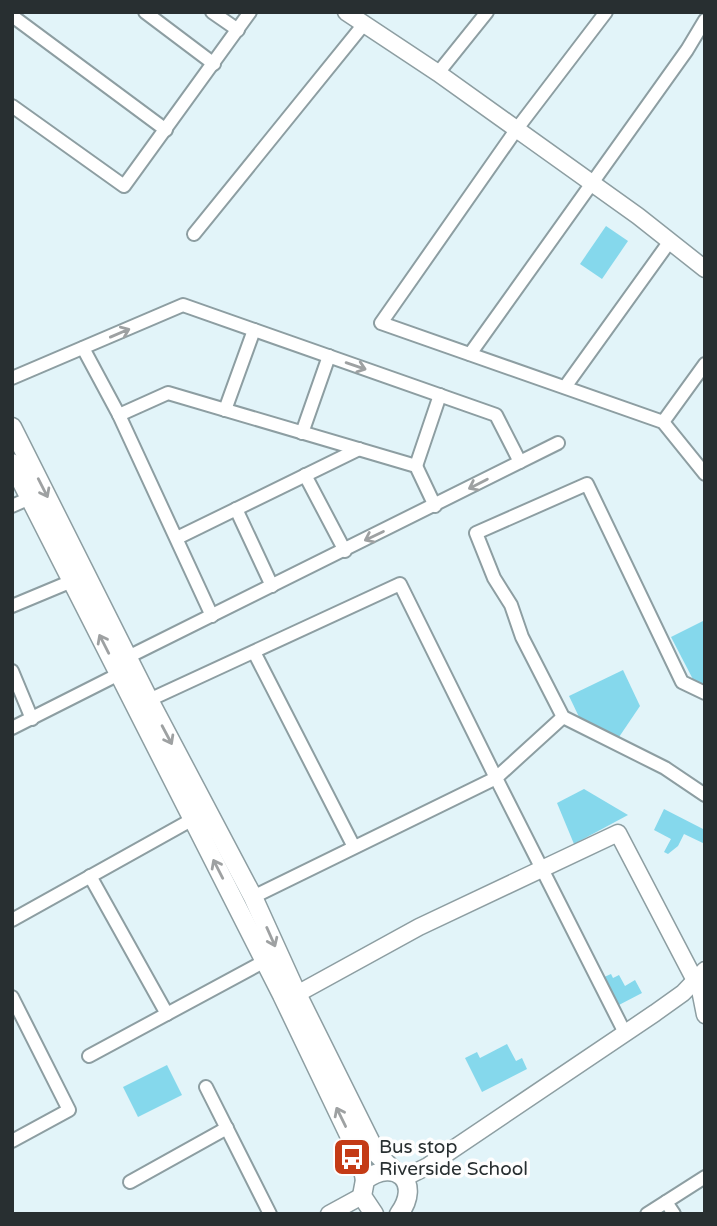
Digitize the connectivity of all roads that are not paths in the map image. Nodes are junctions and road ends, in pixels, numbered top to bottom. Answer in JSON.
{"nodes":[{"id":1,"x":145,"y":12,"type":"edge"},
{"id":2,"x":212,"y":12,"type":"edge"},
{"id":3,"x":250,"y":12,"type":"edge"},
{"id":4,"x":346,"y":12,"type":"edge"},
{"id":5,"x":487,"y":12,"type":"edge"},
{"id":6,"x":606,"y":12,"type":"edge"},
{"id":7,"x":15,"y":18,"type":"dead end"},
{"id":8,"x":705,"y":20,"type":"edge"},
{"id":9,"x":364,"y":24,"type":"junction"},
{"id":10,"x":237,"y":30,"type":"junction"},
{"id":11,"x":214,"y":64,"type":"junction"},
{"id":12,"x":438,"y":72,"type":"junction"},
{"id":13,"x":12,"y":106,"type":"edge"},
{"id":14,"x":166,"y":130,"type":"junction"},
{"id":15,"x":516,"y":130,"type":"junction"},
{"id":16,"x":591,"y":184,"type":"junction"},
{"id":17,"x":194,"y":234,"type":"dead end"},
{"id":18,"x":670,"y":241,"type":"junction"},
{"id":19,"x":705,"y":269,"type":"edge"},
{"id":20,"x":254,"y":330,"type":"junction"},
{"id":21,"x":83,"y":348,"type":"junction"},
{"id":22,"x":470,"y":354,"type":"junction"},
{"id":23,"x":329,"y":356,"type":"junction"},
{"id":24,"x":705,"y":364,"type":"edge"},
{"id":25,"x":12,"y":378,"type":"edge"},
{"id":26,"x":565,"y":387,"type":"junction"},
{"id":27,"x":440,"y":395,"type":"junction"},
{"id":28,"x":225,"y":410,"type":"junction"},
{"id":29,"x":120,"y":415,"type":"junction"},
{"id":30,"x":663,"y":422,"type":"junction"},
{"id":31,"x":12,"y":427,"type":"edge"},
{"id":32,"x":302,"y":433,"type":"junction"},
{"id":33,"x":558,"y":443,"type":"dead end"},
{"id":34,"x":359,"y":449,"type":"junction"},
{"id":35,"x":520,"y":462,"type":"junction"},
{"id":36,"x":12,"y":463,"type":"edge"},
{"id":37,"x":416,"y":466,"type":"junction"},
{"id":38,"x":705,"y":474,"type":"edge"},
{"id":39,"x":305,"y":475,"type":"junction"},
{"id":40,"x":30,"y":498,"type":"junction"},
{"id":41,"x":12,"y":506,"type":"edge"},
{"id":42,"x":435,"y":506,"type":"junction"},
{"id":43,"x":236,"y":509,"type":"junction"},
{"id":44,"x":177,"y":538,"type":"junction"},
{"id":45,"x":345,"y":551,"type":"junction"},
{"id":46,"x":72,"y":581,"type":"junction"},
{"id":47,"x":272,"y":586,"type":"junction"},
{"id":48,"x":12,"y":606,"type":"edge"},
{"id":49,"x":212,"y":616,"type":"junction"},
{"id":50,"x":254,"y":652,"type":"junction"},
{"id":51,"x":128,"y":657,"type":"junction"},
{"id":52,"x":12,"y":671,"type":"edge"},
{"id":53,"x":119,"y":674,"type":"junction"},
{"id":54,"x":705,"y":693,"type":"edge"},
{"id":55,"x":149,"y":700,"type":"junction"},
{"id":56,"x":563,"y":717,"type":"junction"},
{"id":57,"x":32,"y":719,"type":"junction"},
{"id":58,"x":12,"y":728,"type":"edge"},
{"id":59,"x":496,"y":778,"type":"junction"},
{"id":60,"x":705,"y":795,"type":"edge"},
{"id":61,"x":193,"y":819,"type":"junction"},
{"id":62,"x":354,"y":847,"type":"junction"},
{"id":63,"x":541,"y":869,"type":"junction"},
{"id":64,"x":90,"y":876,"type":"junction"},
{"id":65,"x":249,"y":904,"type":"junction"},
{"id":66,"x":12,"y":920,"type":"edge"},
{"id":67,"x":265,"y":961,"type":"junction"},
{"id":68,"x":701,"y":982,"type":"edge"},
{"id":69,"x":297,"y":994,"type":"junction"},
{"id":70,"x":12,"y":997,"type":"edge"},
{"id":71,"x":167,"y":1014,"type":"junction"},
{"id":72,"x":705,"y":1015,"type":"edge"},
{"id":73,"x":625,"y":1033,"type":"dead end"},
{"id":74,"x":89,"y":1056,"type":"dead end"},
{"id":75,"x":206,"y":1087,"type":"dead end"},
{"id":76,"x":227,"y":1128,"type":"junction"},
{"id":77,"x":12,"y":1141,"type":"edge"},
{"id":78,"x":705,"y":1177,"type":"edge"},
{"id":79,"x":130,"y":1182,"type":"dead end"},
{"id":80,"x":404,"y":1194,"type":"edge"},
{"id":81,"x":666,"y":1202,"type":"junction"},
{"id":82,"x":367,"y":1203,"type":"edge"},
{"id":83,"x":270,"y":1214,"type":"edge"},
{"id":84,"x":329,"y":1214,"type":"edge"},
{"id":85,"x":647,"y":1214,"type":"edge"},
{"id":86,"x":674,"y":1214,"type":"edge"}],
"edges":[{"from":1,"to":11,"type":"street"},
{"from":2,"to":10,"type":"street"},
{"from":3,"to":10,"type":"street"},
{"from":4,"to":9,"type":"street"},
{"from":5,"to":12,"type":"street"},
{"from":6,"to":15,"type":"street"},
{"from":7,"to":14,"type":"street"},
{"from":8,"to":16,"type":"street"},
{"from":9,"to":12,"type":"street"},
{"from":9,"to":17,"type":"street"},
{"from":10,"to":11,"type":"street"},
{"from":11,"to":14,"type":"street"},
{"from":12,"to":15,"type":"street"},
{"from":13,"to":14,"type":"street"},
{"from":15,"to":16,"type":"street"},
{"from":15,"to":22,"type":"street"},
{"from":16,"to":18,"type":"street"},
{"from":16,"to":22,"type":"street"},
{"from":18,"to":19,"type":"street"},
{"from":18,"to":26,"type":"street"},
{"from":21,"to":20,"type":"street","one_way":true},
{"from":20,"to":23,"type":"street"},
{"from":20,"to":28,"type":"street"},
{"from":21,"to":25,"type":"street"},
{"from":21,"to":29,"type":"street"},
{"from":22,"to":26,"type":"street"},
{"from":23,"to":27,"type":"street","one_way":true},
{"from":23,"to":32,"type":"street"},
{"from":24,"to":30,"type":"street"},
{"from":26,"to":30,"type":"street"},
{"from":27,"to":35,"type":"street"},
{"from":27,"to":37,"type":"street"},
{"from":28,"to":29,"type":"street"},
{"from":28,"to":32,"type":"street"},
{"from":29,"to":44,"type":"street"},
{"from":30,"to":38,"type":"street"},
{"from":31,"to":51,"type":"main road","one_way":true},
{"from":32,"to":34,"type":"street"},
{"from":33,"to":35,"type":"street"},
{"from":34,"to":37,"type":"street"},
{"from":34,"to":39,"type":"street"},
{"from":35,"to":42,"type":"street","one_way":true},
{"from":36,"to":40,"type":"main road"},
{"from":37,"to":42,"type":"street"},
{"from":39,"to":43,"type":"street"},
{"from":39,"to":45,"type":"street"},
{"from":40,"to":41,"type":"street"},
{"from":40,"to":46,"type":"main road"},
{"from":42,"to":45,"type":"street","one_way":true},
{"from":43,"to":44,"type":"street"},
{"from":43,"to":47,"type":"street"},
{"from":44,"to":49,"type":"street"},
{"from":45,"to":47,"type":"street"},
{"from":46,"to":48,"type":"street"},
{"from":53,"to":46,"type":"main road","one_way":true},
{"from":47,"to":49,"type":"street"},
{"from":49,"to":51,"type":"street"},
{"from":50,"to":55,"type":"street"},
{"from":50,"to":59,"type":"street"},
{"from":50,"to":62,"type":"street"},
{"from":51,"to":55,"type":"main road"},
{"from":52,"to":57,"type":"street"},
{"from":53,"to":57,"type":"street"},
{"from":53,"to":61,"type":"main road"},
{"from":54,"to":56,"type":"street"},
{"from":55,"to":65,"type":"main road","one_way":true},
{"from":56,"to":59,"type":"street"},
{"from":56,"to":60,"type":"street"},
{"from":57,"to":58,"type":"street"},
{"from":59,"to":62,"type":"street"},
{"from":59,"to":63,"type":"street"},
{"from":61,"to":64,"type":"street"},
{"from":65,"to":61,"type":"main road","one_way":true},
{"from":62,"to":65,"type":"street"},
{"from":63,"to":68,"type":"street"},
{"from":63,"to":69,"type":"street"},
{"from":63,"to":73,"type":"street"},
{"from":64,"to":66,"type":"street"},
{"from":64,"to":71,"type":"street"},
{"from":65,"to":67,"type":"main road"},
{"from":65,"to":69,"type":"main road","one_way":true},
{"from":67,"to":71,"type":"street"},
{"from":82,"to":67,"type":"main road","one_way":true},
{"from":68,"to":72,"type":"street"},
{"from":68,"to":80,"type":"street"},
{"from":69,"to":80,"type":"main road"},
{"from":70,"to":77,"type":"street"},
{"from":71,"to":74,"type":"street"},
{"from":75,"to":76,"type":"street"},
{"from":76,"to":79,"type":"street"},
{"from":76,"to":83,"type":"street"},
{"from":78,"to":81,"type":"street"},
{"from":80,"to":82,"type":"main road"},
{"from":81,"to":85,"type":"street"},
{"from":81,"to":86,"type":"street"},
{"from":82,"to":84,"type":"street"}]}
